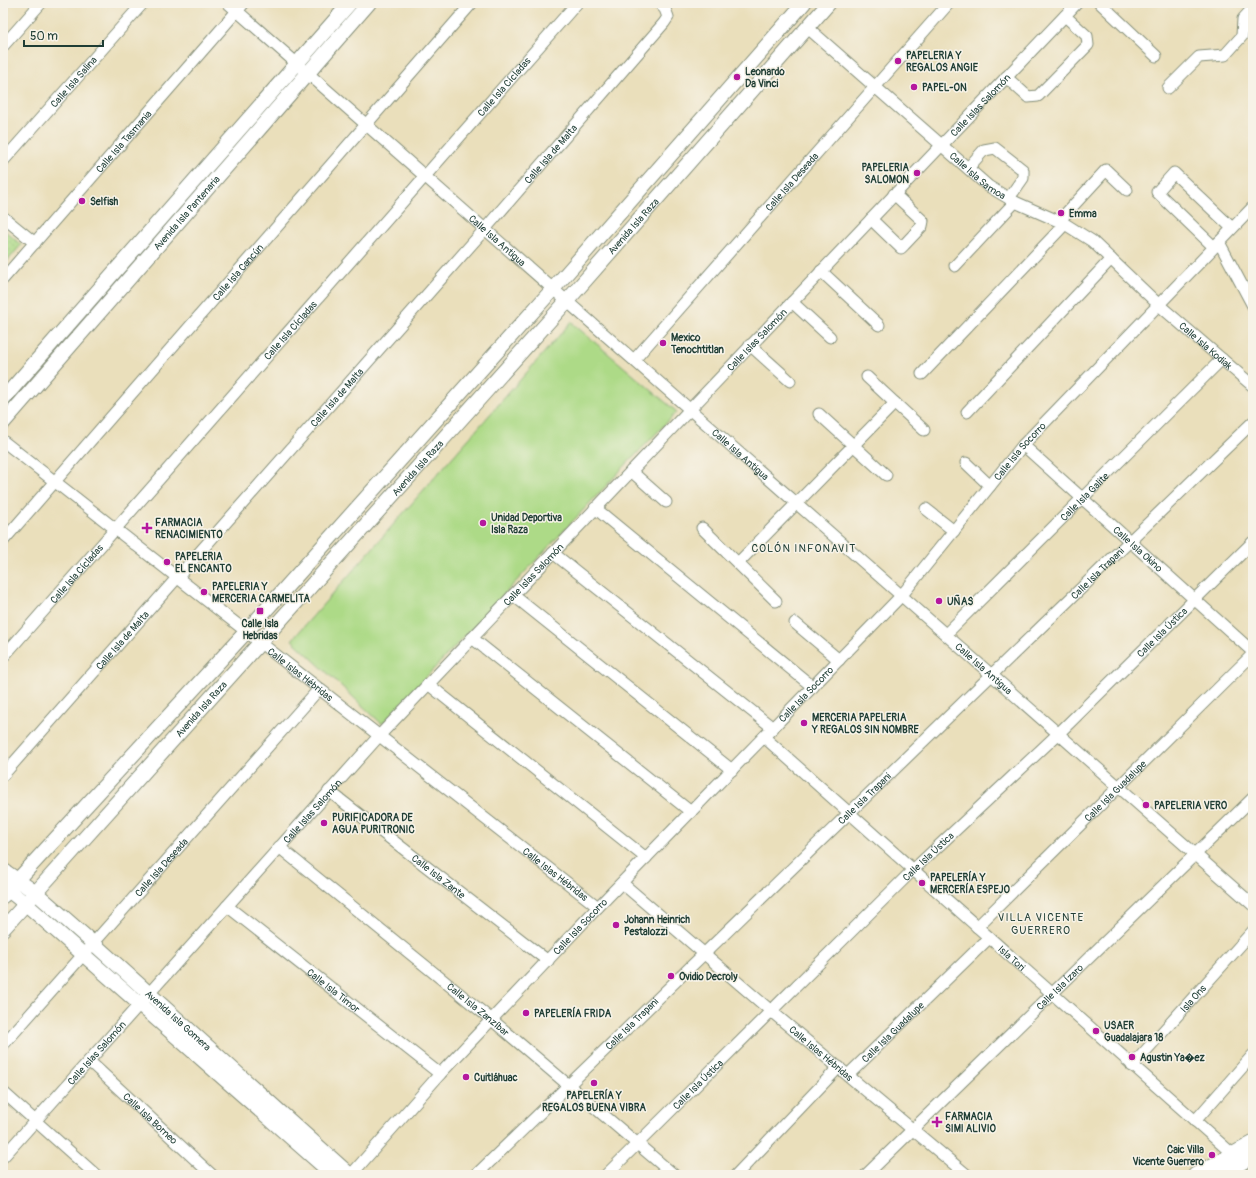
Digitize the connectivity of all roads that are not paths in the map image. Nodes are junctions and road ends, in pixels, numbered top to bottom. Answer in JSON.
{"nodes":[{"id":1,"x":41,"y":3,"type":"edge"},
{"id":2,"x":143,"y":3,"type":"edge"},
{"id":3,"x":228,"y":3,"type":"edge"},
{"id":4,"x":350,"y":3,"type":"edge"},
{"id":5,"x":369,"y":3,"type":"edge"},
{"id":6,"x":472,"y":3,"type":"edge"},
{"id":7,"x":578,"y":3,"type":"edge"},
{"id":8,"x":659,"y":3,"type":"edge"},
{"id":9,"x":804,"y":3,"type":"edge"},
{"id":10,"x":829,"y":3,"type":"edge"},
{"id":11,"x":949,"y":3,"type":"edge"},
{"id":12,"x":1077,"y":3,"type":"edge"},
{"id":13,"x":1100,"y":3,"type":"edge"},
{"id":14,"x":241,"y":7,"type":"edge"},
{"id":15,"x":1253,"y":8,"type":"edge"},
{"id":16,"x":1065,"y":16,"type":"junction"},
{"id":17,"x":808,"y":28,"type":"junction"},
{"id":18,"x":3,"y":46,"type":"edge"},
{"id":19,"x":1156,"y":56,"type":"dead end"},
{"id":20,"x":296,"y":63,"type":"junction"},
{"id":21,"x":308,"y":74,"type":"junction"},
{"id":22,"x":1006,"y":77,"type":"junction"},
{"id":23,"x":876,"y":87,"type":"junction"},
{"id":24,"x":1168,"y":88,"type":"dead end"},
{"id":25,"x":366,"y":124,"type":"junction"},
{"id":26,"x":942,"y":144,"type":"junction"},
{"id":27,"x":3,"y":161,"type":"edge"},
{"id":28,"x":968,"y":168,"type":"junction"},
{"id":29,"x":425,"y":177,"type":"junction"},
{"id":30,"x":1127,"y":190,"type":"dead end"},
{"id":31,"x":894,"y":194,"type":"junction"},
{"id":32,"x":1012,"y":200,"type":"junction"},
{"id":33,"x":1253,"y":207,"type":"edge"},
{"id":34,"x":3,"y":217,"type":"edge"},
{"id":35,"x":871,"y":219,"type":"junction"},
{"id":36,"x":1062,"y":222,"type":"junction"},
{"id":37,"x":1232,"y":228,"type":"junction"},
{"id":38,"x":485,"y":229,"type":"junction"},
{"id":39,"x":35,"y":243,"type":"junction"},
{"id":40,"x":1217,"y":245,"type":"junction"},
{"id":41,"x":1111,"y":260,"type":"junction"},
{"id":42,"x":955,"y":266,"type":"dead end"},
{"id":43,"x":821,"y":271,"type":"junction"},
{"id":44,"x":3,"y":279,"type":"edge"},
{"id":45,"x":553,"y":289,"type":"junction"},
{"id":46,"x":567,"y":301,"type":"junction"},
{"id":47,"x":792,"y":302,"type":"junction"},
{"id":48,"x":1159,"y":305,"type":"junction"},
{"id":49,"x":1253,"y":306,"type":"edge"},
{"id":50,"x":878,"y":325,"type":"dead end"},
{"id":51,"x":830,"y":337,"type":"dead end"},
{"id":52,"x":750,"y":346,"type":"junction"},
{"id":53,"x":1222,"y":359,"type":"junction"},
{"id":54,"x":634,"y":360,"type":"junction"},
{"id":55,"x":922,"y":374,"type":"dead end"},
{"id":56,"x":867,"y":378,"type":"dead end"},
{"id":57,"x":790,"y":381,"type":"dead end"},
{"id":58,"x":1253,"y":386,"type":"edge"},
{"id":59,"x":3,"y":399,"type":"edge"},
{"id":60,"x":895,"y":403,"type":"junction"},
{"id":61,"x":690,"y":409,"type":"junction"},
{"id":62,"x":967,"y":412,"type":"dead end"},
{"id":63,"x":820,"y":414,"type":"dead end"},
{"id":64,"x":1253,"y":422,"type":"edge"},
{"id":65,"x":3,"y":423,"type":"edge"},
{"id":66,"x":924,"y":430,"type":"dead end"},
{"id":67,"x":3,"y":441,"type":"edge"},
{"id":68,"x":854,"y":446,"type":"junction"},
{"id":69,"x":1023,"y":446,"type":"junction"},
{"id":70,"x":966,"y":462,"type":"dead end"},
{"id":71,"x":631,"y":471,"type":"junction"},
{"id":72,"x":886,"y":475,"type":"dead end"},
{"id":73,"x":56,"y":483,"type":"junction"},
{"id":74,"x":990,"y":486,"type":"junction"},
{"id":75,"x":1082,"y":498,"type":"junction"},
{"id":76,"x":666,"y":502,"type":"dead end"},
{"id":77,"x":797,"y":503,"type":"junction"},
{"id":78,"x":595,"y":508,"type":"junction"},
{"id":79,"x":926,"y":509,"type":"dead end"},
{"id":80,"x":702,"y":528,"type":"dead end"},
{"id":81,"x":116,"y":530,"type":"junction"},
{"id":82,"x":954,"y":531,"type":"junction"},
{"id":83,"x":3,"y":541,"type":"edge"},
{"id":84,"x":1131,"y":541,"type":"junction"},
{"id":85,"x":1253,"y":542,"type":"edge"},
{"id":86,"x":553,"y":553,"type":"junction"},
{"id":87,"x":738,"y":562,"type":"junction"},
{"id":88,"x":178,"y":579,"type":"junction"},
{"id":89,"x":513,"y":596,"type":"junction"},
{"id":90,"x":902,"y":596,"type":"junction"},
{"id":91,"x":1194,"y":600,"type":"junction"},
{"id":92,"x":776,"y":601,"type":"dead end"},
{"id":93,"x":795,"y":624,"type":"dead end"},
{"id":94,"x":246,"y":632,"type":"junction"},
{"id":95,"x":946,"y":634,"type":"junction"},
{"id":96,"x":472,"y":638,"type":"junction"},
{"id":97,"x":260,"y":643,"type":"junction"},
{"id":98,"x":1253,"y":653,"type":"edge"},
{"id":99,"x":3,"y":657,"type":"edge"},
{"id":100,"x":839,"y":660,"type":"junction"},
{"id":101,"x":993,"y":675,"type":"junction"},
{"id":102,"x":428,"y":684,"type":"junction"},
{"id":103,"x":813,"y":687,"type":"junction"},
{"id":104,"x":319,"y":689,"type":"junction"},
{"id":105,"x":773,"y":728,"type":"junction"},
{"id":106,"x":1059,"y":733,"type":"junction"},
{"id":107,"x":379,"y":736,"type":"junction"},
{"id":108,"x":764,"y":737,"type":"junction"},
{"id":109,"x":732,"y":770,"type":"junction"},
{"id":110,"x":3,"y":775,"type":"edge"},
{"id":111,"x":1119,"y":786,"type":"junction"},
{"id":112,"x":330,"y":791,"type":"junction"},
{"id":113,"x":1253,"y":798,"type":"edge"},
{"id":114,"x":691,"y":812,"type":"junction"},
{"id":115,"x":850,"y":814,"type":"junction"},
{"id":116,"x":280,"y":848,"type":"junction"},
{"id":117,"x":1195,"y":854,"type":"junction"},
{"id":118,"x":646,"y":858,"type":"junction"},
{"id":119,"x":914,"y":869,"type":"junction"},
{"id":120,"x":3,"y":870,"type":"edge"},
{"id":121,"x":18,"y":879,"type":"junction"},
{"id":122,"x":622,"y":883,"type":"junction"},
{"id":123,"x":5,"y":891,"type":"edge"},
{"id":124,"x":36,"y":893,"type":"junction"},
{"id":125,"x":26,"y":904,"type":"junction"},
{"id":126,"x":1253,"y":905,"type":"edge"},
{"id":127,"x":227,"y":906,"type":"junction"},
{"id":128,"x":598,"y":907,"type":"junction"},
{"id":129,"x":977,"y":927,"type":"junction"},
{"id":130,"x":3,"y":929,"type":"edge"},
{"id":131,"x":1253,"y":931,"type":"edge"},
{"id":132,"x":989,"y":938,"type":"junction"},
{"id":133,"x":93,"y":943,"type":"junction"},
{"id":134,"x":703,"y":953,"type":"junction"},
{"id":135,"x":83,"y":955,"type":"junction"},
{"id":136,"x":548,"y":961,"type":"junction"},
{"id":137,"x":149,"y":993,"type":"junction"},
{"id":138,"x":1052,"y":994,"type":"junction"},
{"id":139,"x":139,"y":1004,"type":"junction"},
{"id":140,"x":771,"y":1011,"type":"junction"},
{"id":141,"x":492,"y":1020,"type":"junction"},
{"id":142,"x":3,"y":1045,"type":"edge"},
{"id":143,"x":1253,"y":1055,"type":"edge"},
{"id":144,"x":89,"y":1061,"type":"junction"},
{"id":145,"x":1132,"y":1066,"type":"junction"},
{"id":146,"x":839,"y":1068,"type":"junction"},
{"id":147,"x":440,"y":1074,"type":"junction"},
{"id":148,"x":848,"y":1076,"type":"junction"},
{"id":149,"x":568,"y":1085,"type":"junction"},
{"id":150,"x":3,"y":1092,"type":"edge"},
{"id":151,"x":35,"y":1121,"type":"junction"},
{"id":152,"x":1195,"y":1121,"type":"junction"},
{"id":153,"x":913,"y":1129,"type":"junction"},
{"id":154,"x":1253,"y":1143,"type":"edge"},
{"id":155,"x":638,"y":1145,"type":"junction"},
{"id":156,"x":3,"y":1157,"type":"edge"},
{"id":157,"x":1242,"y":1158,"type":"edge"},
{"id":158,"x":96,"y":1175,"type":"edge"},
{"id":159,"x":212,"y":1175,"type":"edge"},
{"id":160,"x":349,"y":1175,"type":"edge"},
{"id":161,"x":476,"y":1175,"type":"edge"},
{"id":162,"x":606,"y":1175,"type":"edge"},
{"id":163,"x":674,"y":1175,"type":"edge"},
{"id":164,"x":736,"y":1175,"type":"edge"},
{"id":165,"x":866,"y":1175,"type":"edge"},
{"id":166,"x":967,"y":1175,"type":"edge"},
{"id":167,"x":1195,"y":1175,"type":"edge"},
{"id":168,"x":1220,"y":1175,"type":"edge"}],
"edges":[{"from":1,"to":18,"type":"street"},
{"from":2,"to":27,"type":"street","name":"Calle Isla Salina"},
{"from":3,"to":14,"type":"street","name":"Calle Isla Antigua"},
{"from":4,"to":20,"type":"street","name":"Avenida Isla Pantenaria"},
{"from":5,"to":21,"type":"street","name":"Avenida Isla Pantenaria"},
{"from":6,"to":25,"type":"street","name":"Calle Isla Cancún"},
{"from":7,"to":29,"type":"street","name":"Calle Isla Cícladas"},
{"from":8,"to":38,"type":"street","name":"Calle Isla de Malta"},
{"from":9,"to":45,"type":"street","name":"Avenida Isla Raza"},
{"from":10,"to":17,"type":"street","name":"Avenida Isla Raza"},
{"from":11,"to":23,"type":"street","name":"Calle Isla Deseada"},
{"from":12,"to":16,"type":"street","name":"Calle Islas Salomón"},
{"from":13,"to":19,"type":"street"},
{"from":14,"to":20,"type":"street","name":"Calle Isla Antigua"},
{"from":14,"to":39,"type":"street","name":"Calle Isla Tasmania"},
{"from":15,"to":24,"type":"street"},
{"from":16,"to":22,"type":"street","name":"Calle Islas Salomón"},
{"from":16,"to":22,"type":"street"},
{"from":17,"to":23,"type":"street","name":"Calle Isla Samoa"},
{"from":17,"to":46,"type":"street","name":"Avenida Isla Raza"},
{"from":20,"to":21,"type":"street","name":"Calle Isla Antigua"},
{"from":20,"to":59,"type":"street","name":"Avenida Isla Pantenaria"},
{"from":21,"to":25,"type":"street","name":"Calle Isla Antigua"},
{"from":21,"to":65,"type":"street","name":"Avenida Isla Pantenaria"},
{"from":22,"to":26,"type":"street","name":"Calle Islas Salomón"},
{"from":23,"to":26,"type":"street","name":"Calle Isla Samoa"},
{"from":23,"to":54,"type":"street","name":"Calle Isla Deseada"},
{"from":25,"to":29,"type":"street","name":"Calle Isla Antigua"},
{"from":25,"to":73,"type":"street","name":"Calle Isla Cancún"},
{"from":26,"to":28,"type":"street","name":"Calle Isla Samoa"},
{"from":26,"to":31,"type":"street","name":"Calle Islas Salomón"},
{"from":28,"to":32,"type":"street","name":"Calle Isla Samoa"},
{"from":28,"to":32,"type":"street"},
{"from":29,"to":38,"type":"street","name":"Calle Isla Antigua"},
{"from":29,"to":81,"type":"street","name":"Calle Isla Cícladas"},
{"from":30,"to":36,"type":"street"},
{"from":31,"to":35,"type":"street","name":"Calle Islas Salomón"},
{"from":31,"to":35,"type":"street"},
{"from":32,"to":36,"type":"street","name":"Calle Isla Samoa"},
{"from":32,"to":42,"type":"street"},
{"from":33,"to":37,"type":"street","name":"Calle Isla Socorro"},
{"from":34,"to":39,"type":"street"},
{"from":35,"to":43,"type":"street","name":"Calle Islas Salomón"},
{"from":36,"to":41,"type":"street","name":"Calle Isla Samoa"},
{"from":36,"to":55,"type":"street"},
{"from":37,"to":40,"type":"street","name":"Calle Isla Socorro"},
{"from":37,"to":40,"type":"street"},
{"from":38,"to":45,"type":"street","name":"Calle Isla Antigua"},
{"from":38,"to":88,"type":"street","name":"Calle Isla de Malta"},
{"from":39,"to":44,"type":"street","name":"Calle Isla Tasmania"},
{"from":40,"to":48,"type":"street","name":"Calle Isla Socorro"},
{"from":40,"to":49,"type":"street"},
{"from":41,"to":48,"type":"street","name":"Calle Isla Samoa"},
{"from":41,"to":62,"type":"street"},
{"from":43,"to":47,"type":"street","name":"Calle Islas Salomón"},
{"from":43,"to":50,"type":"street"},
{"from":45,"to":46,"type":"street","name":"Calle Isla Antigua"},
{"from":45,"to":94,"type":"street","name":"Avenida Isla Raza"},
{"from":46,"to":54,"type":"street","name":"Calle Isla Antigua"},
{"from":46,"to":97,"type":"street","name":"Avenida Isla Raza"},
{"from":47,"to":51,"type":"street"},
{"from":47,"to":52,"type":"street","name":"Calle Islas Salomón"},
{"from":48,"to":53,"type":"street","name":"Calle Isla Kodiak"},
{"from":48,"to":69,"type":"street","name":"Calle Isla Socorro"},
{"from":52,"to":57,"type":"street"},
{"from":52,"to":61,"type":"street","name":"Calle Islas Salomón"},
{"from":53,"to":58,"type":"street","name":"Calle Isla Kodiak"},
{"from":53,"to":75,"type":"street","name":"Calle Isla Galite"},
{"from":54,"to":61,"type":"street","name":"Calle Isla Antigua"},
{"from":56,"to":60,"type":"street"},
{"from":60,"to":66,"type":"street"},
{"from":60,"to":68,"type":"street"},
{"from":61,"to":71,"type":"street","name":"Calle Islas Salomón"},
{"from":61,"to":77,"type":"street","name":"Calle Isla Antigua"},
{"from":63,"to":68,"type":"street"},
{"from":64,"to":84,"type":"street","name":"Calle Isla Trapani"},
{"from":67,"to":73,"type":"street","name":"Calle Islas Hébridas"},
{"from":68,"to":72,"type":"street"},
{"from":68,"to":77,"type":"street"},
{"from":69,"to":74,"type":"street","name":"Calle Isla Socorro"},
{"from":69,"to":75,"type":"street","name":"Calle Isla Okino"},
{"from":70,"to":74,"type":"street"},
{"from":71,"to":76,"type":"street"},
{"from":71,"to":78,"type":"street","name":"Calle Islas Salomón"},
{"from":73,"to":81,"type":"street","name":"Calle Islas Hébridas"},
{"from":73,"to":83,"type":"street","name":"Calle Isla Cancún"},
{"from":74,"to":82,"type":"street","name":"Calle Isla Socorro"},
{"from":75,"to":84,"type":"street","name":"Calle Isla Okino"},
{"from":75,"to":95,"type":"street","name":"Calle Isla Galite"},
{"from":77,"to":87,"type":"street"},
{"from":77,"to":90,"type":"street","name":"Calle Isla Antigua"},
{"from":78,"to":86,"type":"street","name":"Calle Islas Salomón"},
{"from":78,"to":103,"type":"street"},
{"from":79,"to":82,"type":"street"},
{"from":80,"to":87,"type":"street"},
{"from":81,"to":88,"type":"street","name":"Calle Islas Hébridas"},
{"from":81,"to":99,"type":"street","name":"Calle Isla Cícladas"},
{"from":82,"to":90,"type":"street","name":"Calle Isla Socorro"},
{"from":84,"to":91,"type":"street","name":"Calle Isla Okino"},
{"from":84,"to":101,"type":"street","name":"Calle Isla Trapani"},
{"from":85,"to":91,"type":"street","name":"Calle Isla Ústica"},
{"from":86,"to":89,"type":"street","name":"Calle Islas Salomón"},
{"from":86,"to":105,"type":"street"},
{"from":87,"to":92,"type":"street"},
{"from":88,"to":94,"type":"street","name":"Calle Islas Hébridas"},
{"from":88,"to":110,"type":"street","name":"Calle Isla de Malta"},
{"from":89,"to":96,"type":"street","name":"Calle Islas Salomón"},
{"from":89,"to":109,"type":"street"},
{"from":90,"to":95,"type":"street","name":"Calle Isla Antigua"},
{"from":90,"to":100,"type":"street","name":"Calle Isla Socorro"},
{"from":91,"to":98,"type":"street","name":"Calle Isla Okino"},
{"from":91,"to":106,"type":"street","name":"Calle Isla Ústica"},
{"from":93,"to":100,"type":"street"},
{"from":94,"to":97,"type":"street","name":"Calle Islas Hébridas"},
{"from":94,"to":121,"type":"street","name":"Avenida Isla Raza"},
{"from":95,"to":101,"type":"street","name":"Calle Isla Antigua"},
{"from":96,"to":102,"type":"street","name":"Calle Islas Salomón"},
{"from":96,"to":114,"type":"street"},
{"from":97,"to":104,"type":"street","name":"Calle Islas Hébridas"},
{"from":97,"to":124,"type":"street","name":"Avenida Isla Raza"},
{"from":98,"to":111,"type":"street","name":"Calle Isla Guadalupe"},
{"from":100,"to":103,"type":"street","name":"Calle Isla Socorro"},
{"from":101,"to":106,"type":"street","name":"Calle Isla Antigua"},
{"from":101,"to":115,"type":"street","name":"Calle Isla Trapani"},
{"from":102,"to":107,"type":"street","name":"Calle Islas Salomón"},
{"from":102,"to":118,"type":"street"},
{"from":103,"to":105,"type":"street","name":"Calle Isla Socorro"},
{"from":104,"to":107,"type":"street","name":"Calle Islas Hébridas"},
{"from":104,"to":133,"type":"street","name":"Calle Isla Deseada"},
{"from":105,"to":108,"type":"street","name":"Calle Isla Socorro"},
{"from":106,"to":111,"type":"street","name":"Calle Isla Antigua"},
{"from":106,"to":119,"type":"street","name":"Calle Isla Ústica"},
{"from":107,"to":112,"type":"street","name":"Calle Islas Salomón"},
{"from":107,"to":128,"type":"street","name":"Calle Islas Hébridas"},
{"from":108,"to":109,"type":"street","name":"Calle Isla Socorro"},
{"from":108,"to":115,"type":"street","name":"Isla Tori"},
{"from":109,"to":114,"type":"street","name":"Calle Isla Socorro"},
{"from":111,"to":117,"type":"street","name":"Calle Isla Antigua"},
{"from":111,"to":129,"type":"street","name":"Calle Isla Guadalupe"},
{"from":112,"to":116,"type":"street","name":"Calle Islas Salomón"},
{"from":112,"to":136,"type":"street","name":"Calle Isla Zante"},
{"from":113,"to":117,"type":"street","name":"Calle Isla Ízaro"},
{"from":114,"to":118,"type":"street","name":"Calle Isla Socorro"},
{"from":115,"to":119,"type":"street","name":"Isla Tori"},
{"from":115,"to":134,"type":"street","name":"Calle Isla Trapani"},
{"from":116,"to":127,"type":"street","name":"Calle Islas Salomón"},
{"from":116,"to":141,"type":"street","name":"Calle Isla Zanzíbar"},
{"from":117,"to":126,"type":"street","name":"Calle Isla Antigua"},
{"from":117,"to":138,"type":"street","name":"Calle Isla Ízaro"},
{"from":118,"to":122,"type":"street","name":"Calle Isla Socorro"},
{"from":119,"to":129,"type":"street","name":"Isla Tori"},
{"from":119,"to":140,"type":"street","name":"Calle Isla Ústica"},
{"from":120,"to":121,"type":"street","name":"Avenida Isla Gomera"},
{"from":121,"to":123,"type":"street","name":"Avenida Isla Raza"},
{"from":121,"to":124,"type":"street","name":"Avenida Isla Gomera"},
{"from":122,"to":128,"type":"street","name":"Calle Isla Socorro"},
{"from":122,"to":134,"type":"street","name":"Calle Islas Hébridas"},
{"from":123,"to":125,"type":"street","name":"Avenida Isla Gomera"},
{"from":124,"to":125,"type":"street","name":"Avenida Isla Raza"},
{"from":124,"to":133,"type":"street","name":"Avenida Isla Gomera"},
{"from":125,"to":130,"type":"street","name":"Avenida Isla Raza"},
{"from":125,"to":135,"type":"street","name":"Avenida Isla Gomera"},
{"from":127,"to":137,"type":"street","name":"Calle Islas Salomón"},
{"from":127,"to":147,"type":"street","name":"Calle Isla Timor"},
{"from":128,"to":136,"type":"street","name":"Calle Isla Socorro"},
{"from":129,"to":132,"type":"street","name":"Isla Tori"},
{"from":131,"to":145,"type":"street","name":"Isla Ons"},
{"from":132,"to":138,"type":"street","name":"Isla Tori"},
{"from":132,"to":148,"type":"street","name":"Calle Isla Guadalupe"},
{"from":133,"to":135,"type":"street","name":"Calle Isla Deseada"},
{"from":133,"to":137,"type":"street","name":"Avenida Isla Gomera"},
{"from":134,"to":140,"type":"street","name":"Calle Islas Hébridas"},
{"from":134,"to":149,"type":"street","name":"Calle Isla Trapani"},
{"from":135,"to":139,"type":"street","name":"Avenida Isla Gomera"},
{"from":135,"to":142,"type":"street","name":"Calle Isla Deseada"},
{"from":136,"to":141,"type":"street","name":"Calle Isla Socorro"},
{"from":137,"to":139,"type":"street","name":"Calle Islas Salomón"},
{"from":137,"to":160,"type":"street","name":"Avenida Isla Gomera"},
{"from":138,"to":145,"type":"street","name":"Isla Tori"},
{"from":138,"to":153,"type":"street","name":"Calle Isla Ízaro"},
{"from":139,"to":144,"type":"street","name":"Calle Islas Salomón"},
{"from":139,"to":160,"type":"street","name":"Avenida Isla Gomera"},
{"from":140,"to":146,"type":"street","name":"Calle Islas Hébridas"},
{"from":140,"to":155,"type":"street","name":"Calle Isla Ústica"},
{"from":141,"to":147,"type":"street","name":"Calle Isla Socorro"},
{"from":141,"to":149,"type":"street","name":"Calle Isla Zanzíbar"},
{"from":143,"to":152,"type":"street"},
{"from":144,"to":151,"type":"street","name":"Calle Islas Salomón"},
{"from":144,"to":159,"type":"street","name":"Calle Isla Borneo"},
{"from":145,"to":152,"type":"street","name":"Isla Tori"},
{"from":146,"to":148,"type":"street","name":"Calle Islas Hébridas"},
{"from":146,"to":164,"type":"street"},
{"from":147,"to":160,"type":"street","name":"Calle Isla Socorro"},
{"from":148,"to":153,"type":"street","name":"Calle Islas Hébridas"},
{"from":149,"to":155,"type":"street","name":"Calle Isla Zanzíbar"},
{"from":149,"to":161,"type":"street","name":"Calle Isla Trapani"},
{"from":150,"to":151,"type":"street"},
{"from":151,"to":156,"type":"street","name":"Calle Islas Salomón"},
{"from":151,"to":158,"type":"street"},
{"from":152,"to":157,"type":"street","name":"Isla Tori"},
{"from":153,"to":165,"type":"street","name":"Calle Isla Ízaro"},
{"from":153,"to":166,"type":"street","name":"Calle Islas Hébridas"},
{"from":154,"to":157,"type":"street"},
{"from":155,"to":162,"type":"street","name":"Calle Isla Ústica"},
{"from":155,"to":163,"type":"street","name":"Calle Isla Zanzíbar"},
{"from":157,"to":167,"type":"street"},
{"from":157,"to":168,"type":"street"}]}
